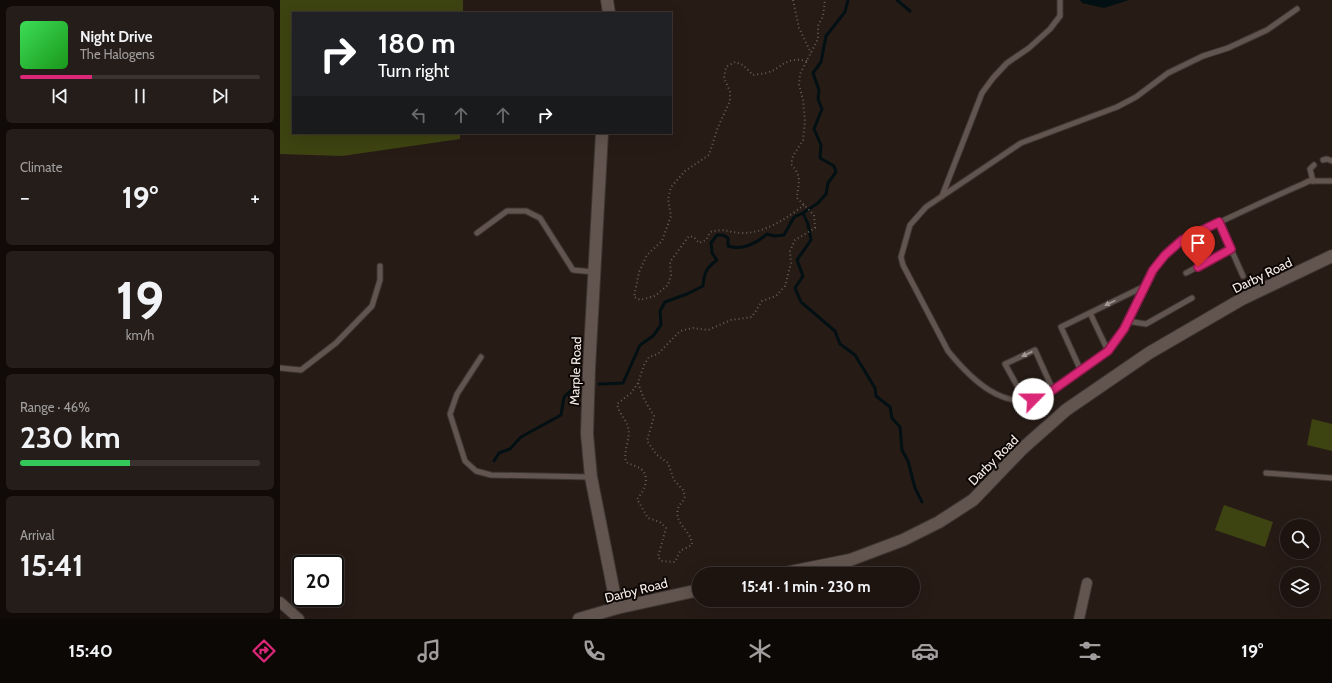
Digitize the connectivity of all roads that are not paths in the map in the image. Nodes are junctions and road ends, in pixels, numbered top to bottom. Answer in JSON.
{"nodes":[{"id":1,"x":607,"y":0,"type":"edge"},
{"id":2,"x":1060,"y":0,"type":"edge"},
{"id":3,"x":1297,"y":9,"type":"dead end"},
{"id":4,"x":609,"y":12,"type":"edge"},
{"id":5,"x":602,"y":134,"type":"edge"},
{"id":6,"x":1323,"y":160,"type":"dead end"},
{"id":7,"x":1332,"y":161,"type":"edge"},
{"id":8,"x":1314,"y":164,"type":"dead end"},
{"id":9,"x":1313,"y":181,"type":"junction"},
{"id":10,"x":1332,"y":181,"type":"edge"},
{"id":11,"x":941,"y":197,"type":"junction"},
{"id":12,"x":1219,"y":222,"type":"junction"},
{"id":13,"x":478,"y":233,"type":"dead end"},
{"id":14,"x":1231,"y":249,"type":"junction"},
{"id":15,"x":1332,"y":256,"type":"edge"},
{"id":16,"x":380,"y":266,"type":"dead end"},
{"id":17,"x":594,"y":272,"type":"junction"},
{"id":18,"x":1186,"y":273,"type":"dead end"},
{"id":19,"x":1243,"y":276,"type":"dead end"},
{"id":20,"x":1145,"y":286,"type":"junction"},
{"id":21,"x":1192,"y":298,"type":"dead end"},
{"id":22,"x":1090,"y":313,"type":"junction"},
{"id":23,"x":1128,"y":321,"type":"junction"},
{"id":24,"x":1108,"y":351,"type":"junction"},
{"id":25,"x":481,"y":357,"type":"dead end"},
{"id":26,"x":280,"y":368,"type":"edge"},
{"id":27,"x":1081,"y":371,"type":"junction"},
{"id":28,"x":1053,"y":390,"type":"junction"},
{"id":29,"x":1025,"y":400,"type":"junction"},
{"id":30,"x":1266,"y":473,"type":"dead end"},
{"id":31,"x":591,"y":477,"type":"junction"},
{"id":32,"x":1332,"y":478,"type":"edge"},
{"id":33,"x":815,"y":567,"type":"edge"},
{"id":34,"x":1087,"y":583,"type":"dead end"},
{"id":35,"x":692,"y":592,"type":"edge"},
{"id":36,"x":280,"y":602,"type":"edge"},
{"id":37,"x":617,"y":608,"type":"junction"},
{"id":38,"x":299,"y":619,"type":"edge"},
{"id":39,"x":579,"y":619,"type":"edge"},
{"id":40,"x":1079,"y":619,"type":"edge"}],
"edges":[{"from":1,"to":4,"type":"main road"},
{"from":2,"to":11,"type":"lane"},
{"from":3,"to":11,"type":"lane"},
{"from":5,"to":17,"type":"main road","name":"Marple Road"},
{"from":6,"to":7,"type":"lane"},
{"from":8,"to":9,"type":"lane"},
{"from":9,"to":10,"type":"lane"},
{"from":9,"to":12,"type":"lane"},
{"from":11,"to":29,"type":"lane"},
{"from":12,"to":14,"type":"lane"},
{"from":12,"to":20,"type":"lane"},
{"from":13,"to":17,"type":"lane"},
{"from":14,"to":18,"type":"lane"},
{"from":14,"to":19,"type":"lane"},
{"from":15,"to":33,"type":"main road","name":"Darby Road"},
{"from":16,"to":26,"type":"lane"},
{"from":17,"to":31,"type":"main road","name":"Marple Road"},
{"from":20,"to":22,"type":"lane","one_way":true},
{"from":20,"to":23,"type":"lane"},
{"from":21,"to":23,"type":"lane"},
{"from":22,"to":24,"type":"lane"},
{"from":22,"to":27,"type":"lane"},
{"from":23,"to":24,"type":"lane"},
{"from":24,"to":27,"type":"lane"},
{"from":25,"to":31,"type":"lane"},
{"from":27,"to":28,"type":"lane"},
{"from":28,"to":29,"type":"lane"},
{"from":28,"to":29,"type":"lane","one_way":true},
{"from":30,"to":32,"type":"lane"},
{"from":31,"to":37,"type":"main road","name":"Marple Road"},
{"from":34,"to":40,"type":"street"},
{"from":35,"to":37,"type":"main road","name":"Darby Road"},
{"from":36,"to":38,"type":"street"},
{"from":37,"to":39,"type":"main road","name":"Darby Road"}]}
